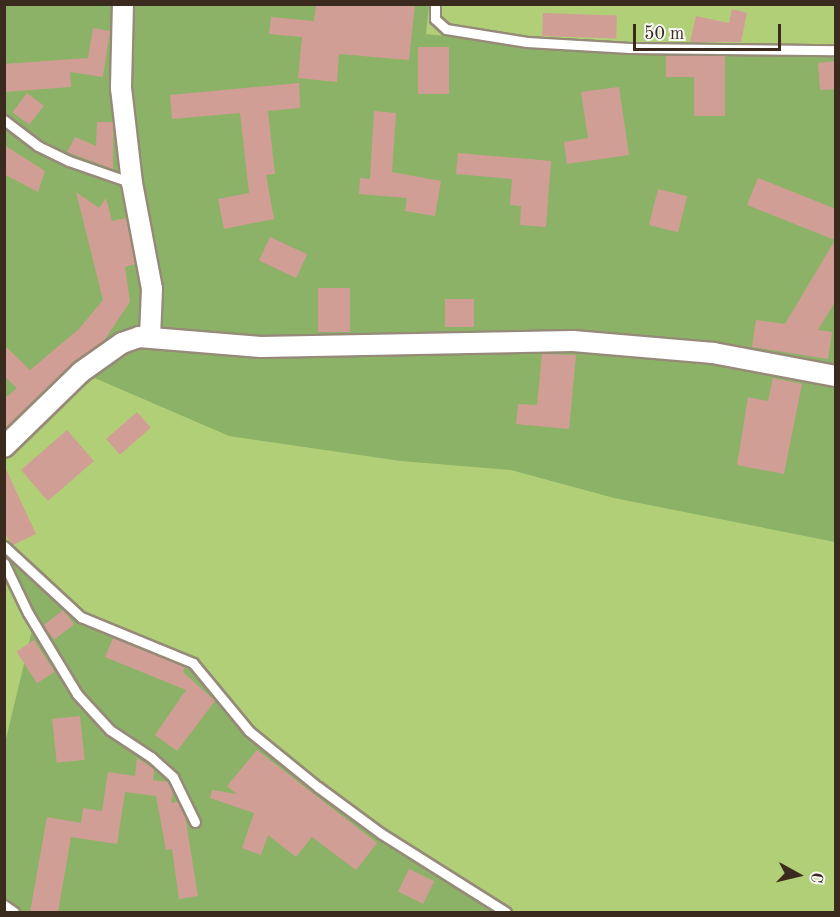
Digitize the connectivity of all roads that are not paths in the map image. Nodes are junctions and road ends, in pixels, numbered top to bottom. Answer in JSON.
{"nodes":[{"id":1,"x":123,"y":4,"type":"edge"},
{"id":2,"x":435,"y":4,"type":"edge"},
{"id":3,"x":836,"y":51,"type":"edge"},
{"id":4,"x":4,"y":120,"type":"edge"},
{"id":5,"x":132,"y":183,"type":"junction"},
{"id":6,"x":150,"y":337,"type":"junction"},
{"id":7,"x":836,"y":376,"type":"edge"},
{"id":8,"x":4,"y":447,"type":"edge"},
{"id":9,"x":4,"y":546,"type":"edge"},
{"id":10,"x":4,"y":563,"type":"edge"},
{"id":11,"x":195,"y":822,"type":"dead end"},
{"id":12,"x":4,"y":905,"type":"edge"},
{"id":13,"x":14,"y":912,"type":"edge"},
{"id":14,"x":506,"y":912,"type":"edge"}],
"edges":[{"from":1,"to":5,"type":"street"},
{"from":2,"to":3,"type":"lane"},
{"from":4,"to":5,"type":"lane"},
{"from":5,"to":6,"type":"street"},
{"from":6,"to":7,"type":"street"},
{"from":6,"to":8,"type":"street"},
{"from":9,"to":14,"type":"lane"},
{"from":10,"to":11,"type":"lane"},
{"from":12,"to":13,"type":"lane"}]}
